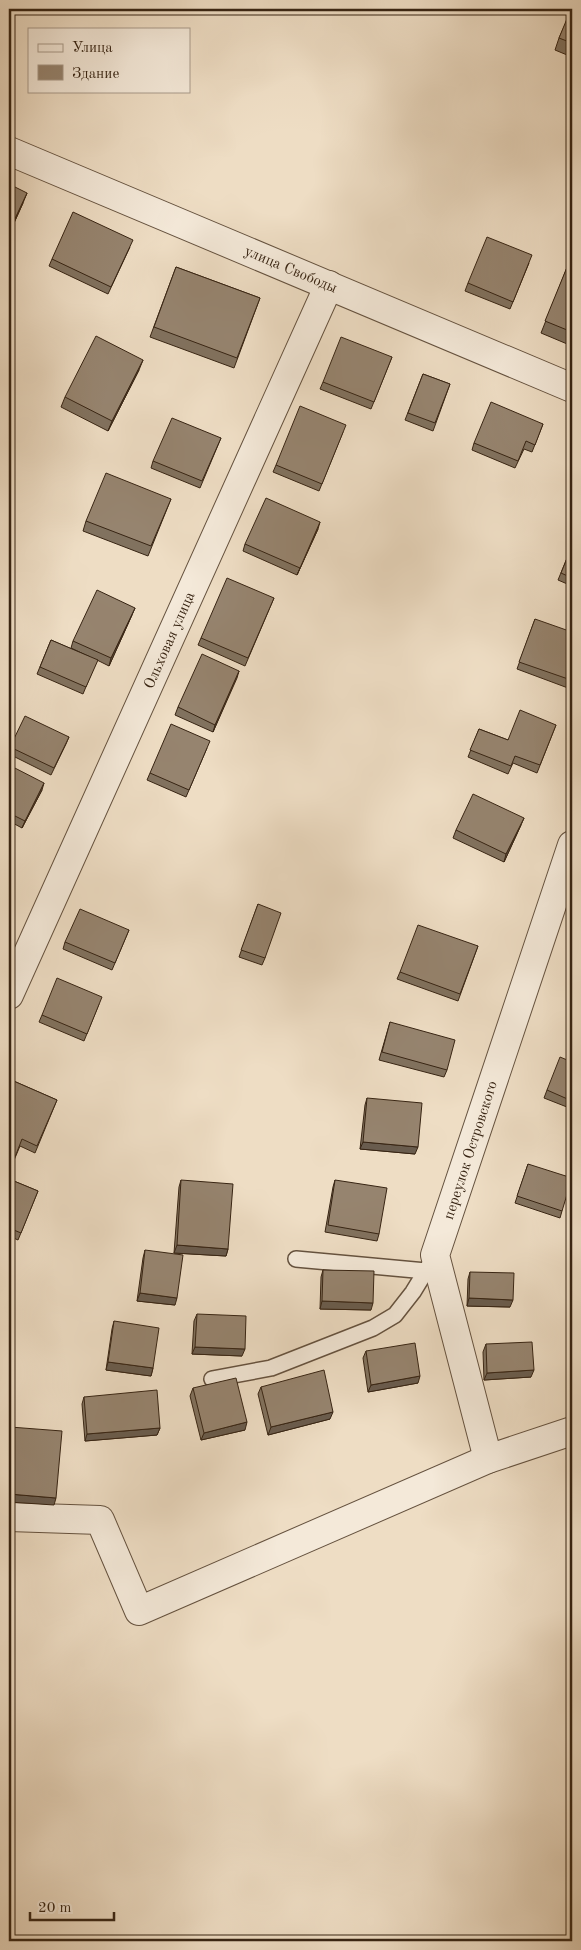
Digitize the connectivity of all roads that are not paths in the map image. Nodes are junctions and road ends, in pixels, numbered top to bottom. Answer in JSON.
{"nodes":[{"id":1,"x":9,"y":151,"type":"edge"},
{"id":2,"x":329,"y":285,"type":"junction"},
{"id":3,"x":572,"y":388,"type":"edge"},
{"id":4,"x":572,"y":845,"type":"edge"},
{"id":5,"x":9,"y":996,"type":"edge"},
{"id":6,"x":296,"y":1259,"type":"dead end"},
{"id":7,"x":430,"y":1263,"type":"junction"},
{"id":8,"x":212,"y":1379,"type":"dead end"},
{"id":9,"x":572,"y":1431,"type":"edge"},
{"id":10,"x":488,"y":1459,"type":"junction"},
{"id":11,"x":9,"y":1517,"type":"edge"}],
"edges":[{"from":1,"to":2,"type":"street","name":"улица Свободы"},
{"from":2,"to":3,"type":"street","name":"улица Свободы"},
{"from":2,"to":5,"type":"street","name":"Ольховая улица"},
{"from":4,"to":7,"type":"street","name":"переулок Островского"},
{"from":6,"to":7,"type":"lane"},
{"from":7,"to":8,"type":"lane"},
{"from":7,"to":10,"type":"street"},
{"from":9,"to":10,"type":"street"},
{"from":10,"to":11,"type":"street"}]}
